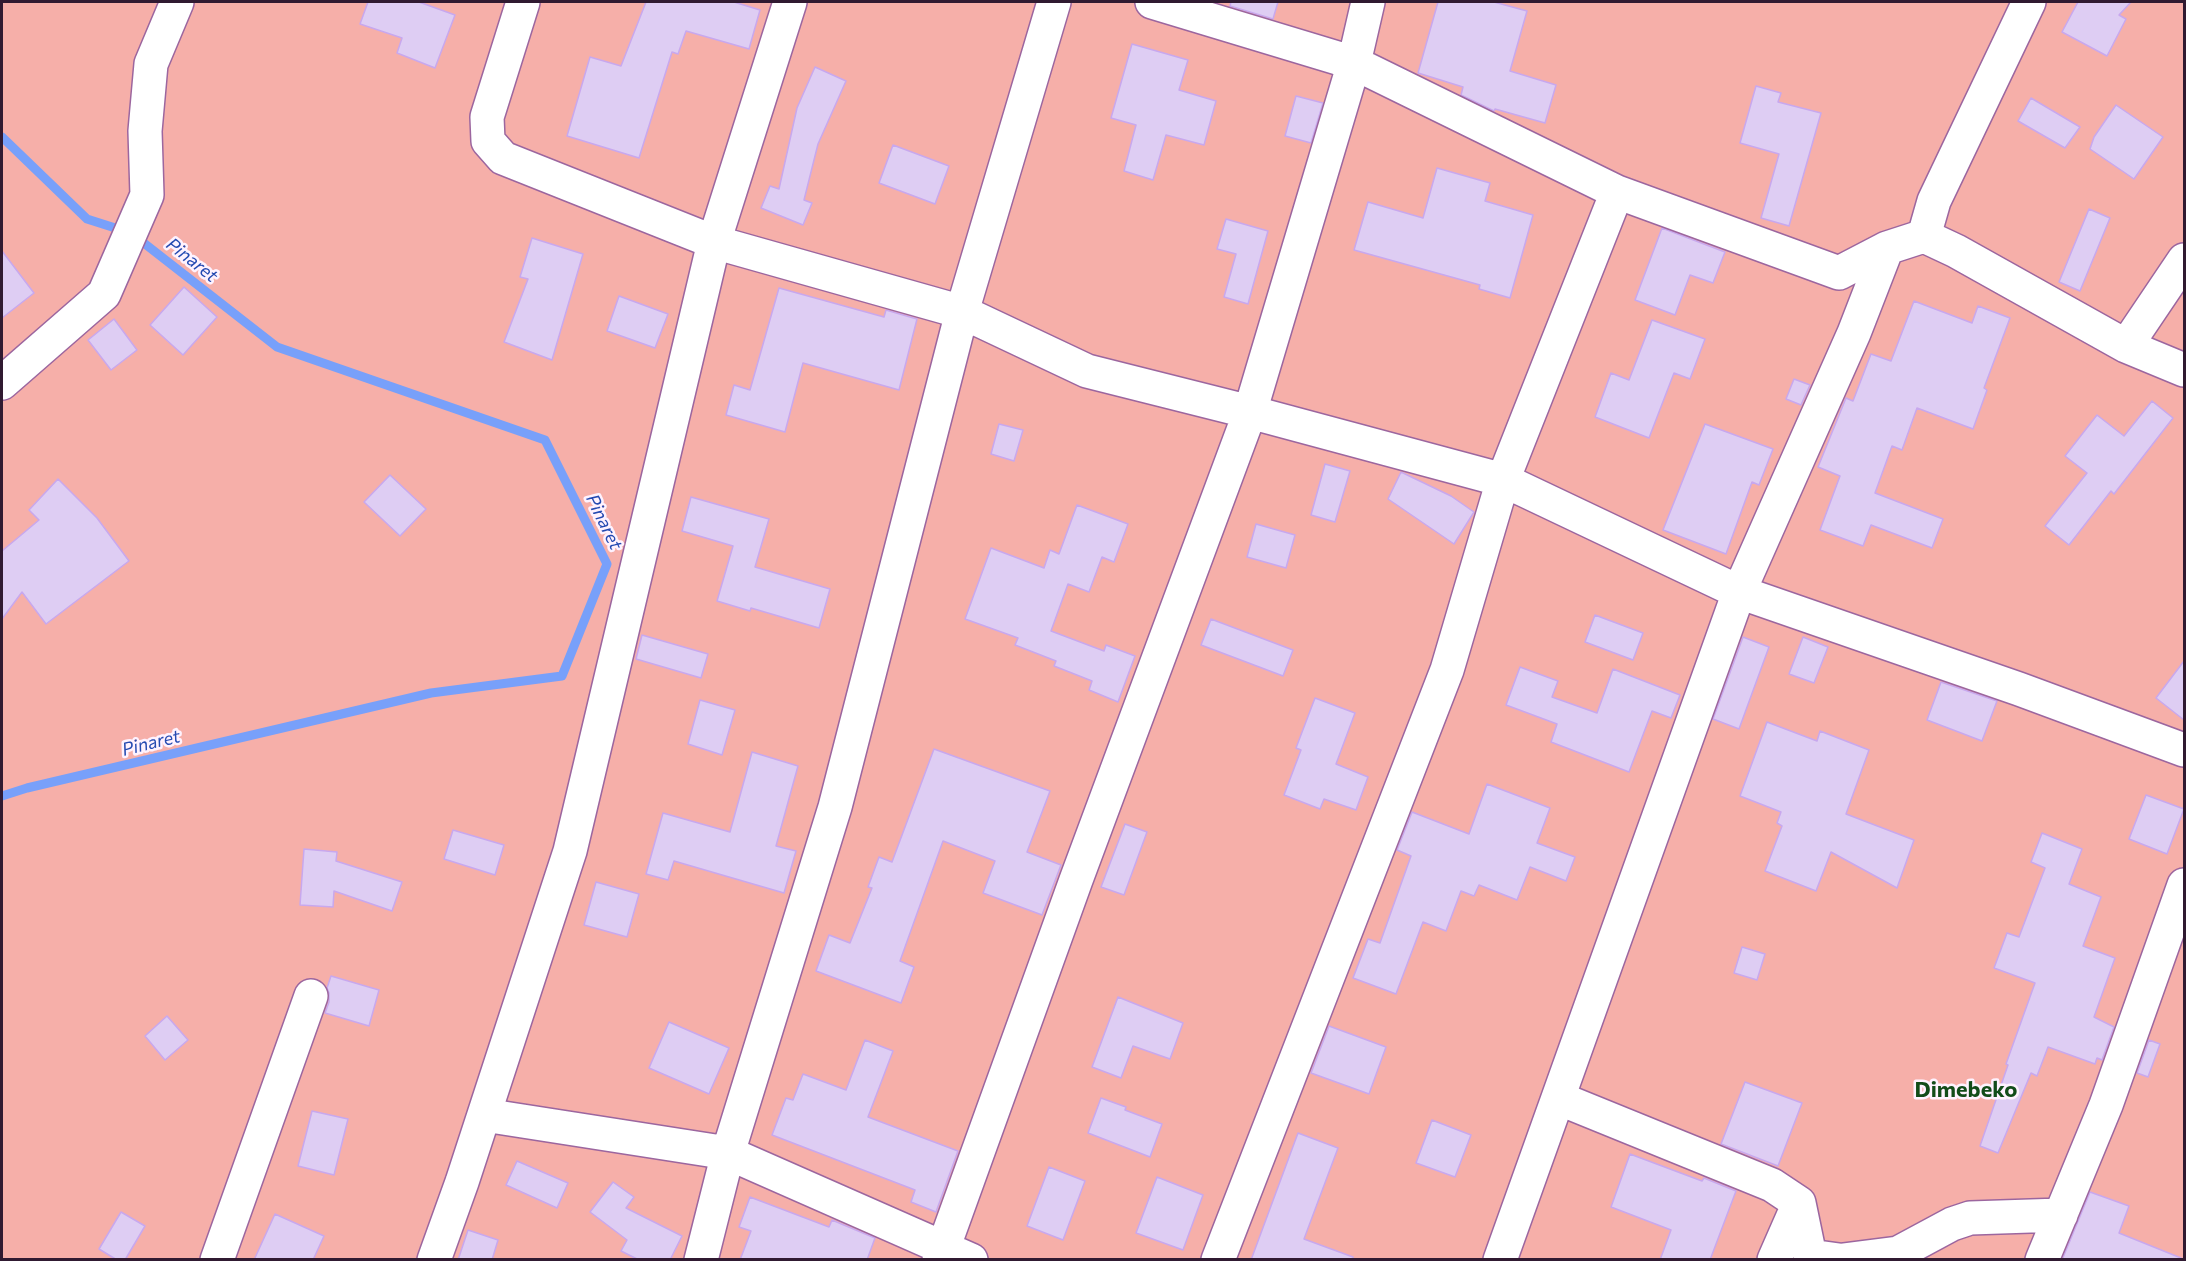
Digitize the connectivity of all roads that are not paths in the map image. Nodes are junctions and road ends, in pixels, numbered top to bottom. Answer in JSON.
{"nodes":[{"id":1,"x":177,"y":2,"type":"edge"},
{"id":2,"x":524,"y":2,"type":"edge"},
{"id":3,"x":790,"y":2,"type":"edge"},
{"id":4,"x":1054,"y":2,"type":"edge"},
{"id":5,"x":1152,"y":2,"type":"edge"},
{"id":6,"x":1368,"y":2,"type":"edge"},
{"id":7,"x":2029,"y":2,"type":"edge"},
{"id":8,"x":1354,"y":63,"type":"junction"},
{"id":9,"x":1617,"y":192,"type":"junction"},
{"id":10,"x":1924,"y":236,"type":"junction"},
{"id":11,"x":714,"y":242,"type":"junction"},
{"id":12,"x":1887,"y":248,"type":"junction"},
{"id":13,"x":2184,"y":260,"type":"edge"},
{"id":14,"x":962,"y":312,"type":"junction"},
{"id":15,"x":2126,"y":346,"type":"junction"},
{"id":16,"x":2184,"y":370,"type":"edge"},
{"id":17,"x":2,"y":383,"type":"edge"},
{"id":18,"x":1250,"y":412,"type":"junction"},
{"id":19,"x":1503,"y":480,"type":"junction"},
{"id":20,"x":1739,"y":592,"type":"junction"},
{"id":21,"x":2184,"y":750,"type":"edge"},
{"id":22,"x":2184,"y":885,"type":"edge"},
{"id":23,"x":311,"y":996,"type":"dead end"},
{"id":24,"x":1558,"y":1098,"type":"junction"},
{"id":25,"x":484,"y":1116,"type":"junction"},
{"id":26,"x":728,"y":1153,"type":"junction"},
{"id":27,"x":1799,"y":1203,"type":"junction"},
{"id":28,"x":2061,"y":1215,"type":"junction"},
{"id":29,"x":951,"y":1255,"type":"edge"},
{"id":30,"x":217,"y":1260,"type":"edge"},
{"id":31,"x":434,"y":1260,"type":"edge"},
{"id":32,"x":701,"y":1260,"type":"edge"},
{"id":33,"x":1218,"y":1260,"type":"edge"},
{"id":34,"x":1500,"y":1260,"type":"edge"},
{"id":35,"x":1774,"y":1260,"type":"edge"},
{"id":36,"x":1841,"y":1260,"type":"edge"},
{"id":37,"x":2042,"y":1260,"type":"edge"}],
"edges":[{"from":1,"to":17,"type":"street"},
{"from":2,"to":11,"type":"street"},
{"from":3,"to":11,"type":"street"},
{"from":4,"to":14,"type":"street"},
{"from":5,"to":8,"type":"street"},
{"from":6,"to":8,"type":"street"},
{"from":7,"to":10,"type":"street"},
{"from":8,"to":9,"type":"street"},
{"from":8,"to":18,"type":"street"},
{"from":9,"to":12,"type":"street"},
{"from":9,"to":19,"type":"street"},
{"from":10,"to":12,"type":"street"},
{"from":10,"to":15,"type":"street"},
{"from":11,"to":14,"type":"street"},
{"from":11,"to":25,"type":"street"},
{"from":12,"to":20,"type":"street"},
{"from":13,"to":15,"type":"street"},
{"from":14,"to":18,"type":"street"},
{"from":14,"to":26,"type":"street"},
{"from":15,"to":16,"type":"street"},
{"from":18,"to":19,"type":"street"},
{"from":18,"to":29,"type":"street"},
{"from":19,"to":20,"type":"street"},
{"from":19,"to":33,"type":"street"},
{"from":20,"to":21,"type":"street"},
{"from":20,"to":24,"type":"street"},
{"from":22,"to":28,"type":"street"},
{"from":23,"to":30,"type":"street"},
{"from":24,"to":27,"type":"street"},
{"from":24,"to":34,"type":"street"},
{"from":25,"to":26,"type":"street"},
{"from":25,"to":31,"type":"street"},
{"from":26,"to":29,"type":"street"},
{"from":26,"to":32,"type":"street"},
{"from":27,"to":35,"type":"street"},
{"from":27,"to":36,"type":"street"},
{"from":28,"to":36,"type":"street"},
{"from":28,"to":37,"type":"street"}]}
